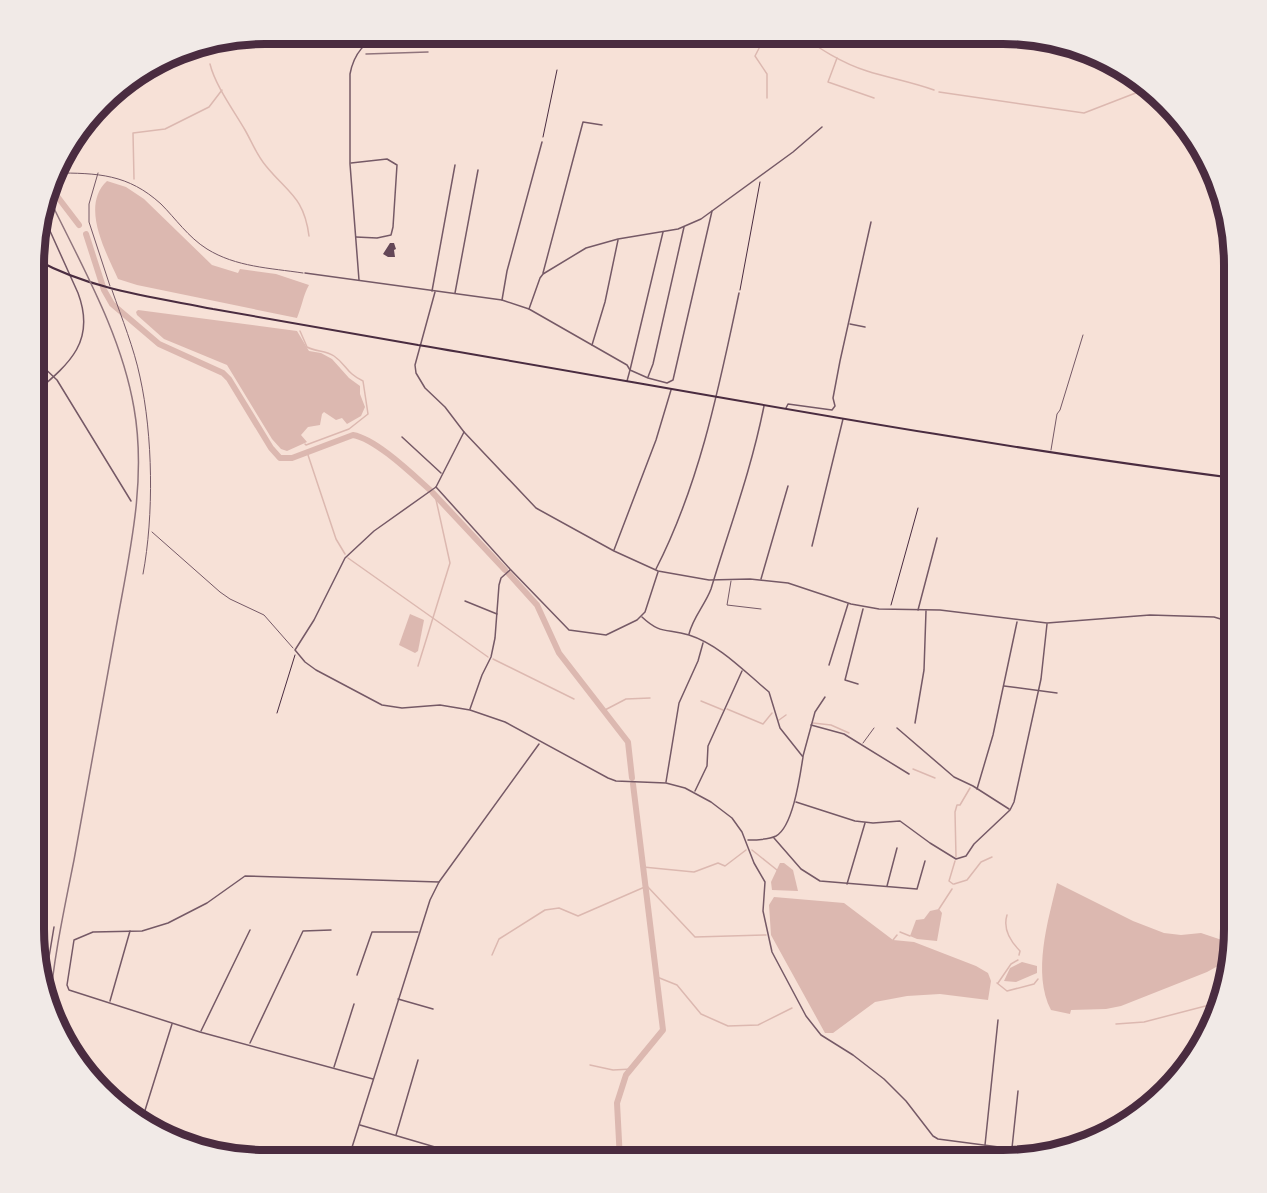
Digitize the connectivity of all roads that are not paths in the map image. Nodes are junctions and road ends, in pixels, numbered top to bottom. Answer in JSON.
{"nodes":[{"id":1,"x":365,"y":44,"type":"edge"},
{"id":2,"x":602,"y":125,"type":"dead end"},
{"id":3,"x":822,"y":127,"type":"dead end"},
{"id":4,"x":542,"y":142,"type":"road end"},
{"id":5,"x":350,"y":164,"type":"junction"},
{"id":6,"x":455,"y":165,"type":"dead end"},
{"id":7,"x":478,"y":170,"type":"dead end"},
{"id":8,"x":63,"y":173,"type":"edge"},
{"id":9,"x":98,"y":173,"type":"junction"},
{"id":10,"x":712,"y":211,"type":"junction"},
{"id":11,"x":872,"y":222,"type":"dead end"},
{"id":12,"x":47,"y":225,"type":"edge"},
{"id":13,"x":684,"y":226,"type":"junction"},
{"id":14,"x":663,"y":232,"type":"junction"},
{"id":15,"x":355,"y":237,"type":"junction"},
{"id":16,"x":618,"y":239,"type":"junction"},
{"id":17,"x":44,"y":263,"type":"edge"},
{"id":18,"x":305,"y":273,"type":"joint"},
{"id":19,"x":543,"y":274,"type":"junction"},
{"id":20,"x":359,"y":281,"type":"junction"},
{"id":21,"x":432,"y":292,"type":"junction"},
{"id":22,"x":435,"y":292,"type":"junction"},
{"id":23,"x":739,"y":293,"type":"road end"},
{"id":24,"x":455,"y":294,"type":"junction"},
{"id":25,"x":502,"y":300,"type":"junction"},
{"id":26,"x":529,"y":309,"type":"junction"},
{"id":27,"x":849,"y":323,"type":"junction"},
{"id":28,"x":865,"y":327,"type":"dead end"},
{"id":29,"x":1083,"y":335,"type":"dead end"},
{"id":30,"x":421,"y":345,"type":"junction"},
{"id":31,"x":592,"y":345,"type":"junction"},
{"id":32,"x":44,"y":368,"type":"edge"},
{"id":33,"x":630,"y":370,"type":"junction"},
{"id":34,"x":54,"y":377,"type":"junction"},
{"id":35,"x":648,"y":378,"type":"junction"},
{"id":36,"x":627,"y":382,"type":"junction"},
{"id":37,"x":44,"y":385,"type":"edge"},
{"id":38,"x":671,"y":390,"type":"junction"},
{"id":39,"x":716,"y":397,"type":"junction"},
{"id":40,"x":764,"y":405,"type":"junction"},
{"id":41,"x":786,"y":409,"type":"junction"},
{"id":42,"x":843,"y":418,"type":"junction"},
{"id":43,"x":464,"y":432,"type":"junction"},
{"id":44,"x":402,"y":437,"type":"dead end"},
{"id":45,"x":1050,"y":452,"type":"junction"},
{"id":46,"x":442,"y":474,"type":"junction"},
{"id":47,"x":1224,"y":477,"type":"edge"},
{"id":48,"x":788,"y":486,"type":"dead end"},
{"id":49,"x":436,"y":487,"type":"junction"},
{"id":50,"x":131,"y":501,"type":"dead end"},
{"id":51,"x":150,"y":531,"type":"junction"},
{"id":52,"x":937,"y":538,"type":"dead end"},
{"id":53,"x":812,"y":546,"type":"dead end"},
{"id":54,"x":614,"y":551,"type":"junction"},
{"id":55,"x":510,"y":569,"type":"junction"},
{"id":56,"x":657,"y":571,"type":"junction"},
{"id":57,"x":143,"y":574,"type":"dead end"},
{"id":58,"x":731,"y":579,"type":"junction"},
{"id":59,"x":761,"y":579,"type":"junction"},
{"id":60,"x":712,"y":580,"type":"junction"},
{"id":61,"x":465,"y":601,"type":"dead end"},
{"id":62,"x":848,"y":603,"type":"junction"},
{"id":63,"x":864,"y":608,"type":"junction"},
{"id":64,"x":762,"y":609,"type":"dead end"},
{"id":65,"x":926,"y":610,"type":"junction"},
{"id":66,"x":918,"y":611,"type":"junction"},
{"id":67,"x":497,"y":614,"type":"junction"},
{"id":68,"x":642,"y":617,"type":"junction"},
{"id":69,"x":1224,"y":620,"type":"edge"},
{"id":70,"x":1017,"y":621,"type":"junction"},
{"id":71,"x":1047,"y":623,"type":"junction"},
{"id":72,"x":688,"y":635,"type":"junction"},
{"id":73,"x":703,"y":642,"type":"junction"},
{"id":74,"x":295,"y":650,"type":"junction"},
{"id":75,"x":829,"y":665,"type":"dead end"},
{"id":76,"x":742,"y":669,"type":"junction"},
{"id":77,"x":858,"y":684,"type":"dead end"},
{"id":78,"x":1003,"y":686,"type":"junction"},
{"id":79,"x":1039,"y":690,"type":"junction"},
{"id":80,"x":1057,"y":693,"type":"dead end"},
{"id":81,"x":825,"y":698,"type":"dead end"},
{"id":82,"x":470,"y":710,"type":"junction"},
{"id":83,"x":915,"y":723,"type":"dead end"},
{"id":84,"x":811,"y":725,"type":"junction"},
{"id":85,"x":874,"y":728,"type":"dead end"},
{"id":86,"x":897,"y":728,"type":"dead end"},
{"id":87,"x":540,"y":743,"type":"junction"},
{"id":88,"x":862,"y":745,"type":"junction"},
{"id":89,"x":803,"y":757,"type":"junction"},
{"id":90,"x":909,"y":774,"type":"dead end"},
{"id":91,"x":666,"y":783,"type":"junction"},
{"id":92,"x":977,"y":789,"type":"junction"},
{"id":93,"x":695,"y":792,"type":"junction"},
{"id":94,"x":796,"y":802,"type":"junction"},
{"id":95,"x":1010,"y":810,"type":"junction"},
{"id":96,"x":865,"y":822,"type":"junction"},
{"id":97,"x":774,"y":838,"type":"junction"},
{"id":98,"x":747,"y":840,"type":"junction"},
{"id":99,"x":897,"y":848,"type":"dead end"},
{"id":100,"x":925,"y":861,"type":"dead end"},
{"id":101,"x":439,"y":882,"type":"junction"},
{"id":102,"x":847,"y":884,"type":"junction"},
{"id":103,"x":887,"y":887,"type":"junction"},
{"id":104,"x":54,"y":927,"type":"dead end"},
{"id":105,"x":130,"y":930,"type":"junction"},
{"id":106,"x":250,"y":930,"type":"dead end"},
{"id":107,"x":331,"y":930,"type":"dead end"},
{"id":108,"x":419,"y":932,"type":"junction"},
{"id":109,"x":47,"y":968,"type":"edge"},
{"id":110,"x":357,"y":975,"type":"dead end"},
{"id":111,"x":397,"y":999,"type":"junction"},
{"id":112,"x":110,"y":1002,"type":"junction"},
{"id":113,"x":354,"y":1004,"type":"dead end"},
{"id":114,"x":433,"y":1010,"type":"dead end"},
{"id":115,"x":998,"y":1020,"type":"dead end"},
{"id":116,"x":172,"y":1023,"type":"junction"},
{"id":117,"x":200,"y":1032,"type":"junction"},
{"id":118,"x":249,"y":1044,"type":"junction"},
{"id":119,"x":418,"y":1059,"type":"dead end"},
{"id":120,"x":333,"y":1068,"type":"junction"},
{"id":121,"x":372,"y":1078,"type":"junction"},
{"id":122,"x":1018,"y":1091,"type":"dead end"},
{"id":123,"x":144,"y":1113,"type":"edge"},
{"id":124,"x":359,"y":1125,"type":"junction"},
{"id":125,"x":396,"y":1136,"type":"junction"},
{"id":126,"x":985,"y":1145,"type":"junction"},
{"id":127,"x":1012,"y":1149,"type":"joint"},
{"id":128,"x":351,"y":1150,"type":"edge"},
{"id":129,"x":445,"y":1150,"type":"edge"}],
"edges":[{"from":1,"to":5,"type":"street"},
{"from":2,"to":19,"type":"street"},
{"from":3,"to":10,"type":"street"},
{"from":4,"to":25,"type":"street"},
{"from":5,"to":15,"type":"street"},
{"from":5,"to":15,"type":"street"},
{"from":6,"to":21,"type":"street"},
{"from":7,"to":24,"type":"street"},
{"from":8,"to":9,"type":"lane"},
{"from":9,"to":18,"type":"lane"},
{"from":9,"to":51,"type":"lane"},
{"from":10,"to":13,"type":"street"},
{"from":10,"to":35,"type":"street"},
{"from":11,"to":27,"type":"street"},
{"from":12,"to":34,"type":"street"},
{"from":13,"to":14,"type":"street"},
{"from":13,"to":35,"type":"street"},
{"from":14,"to":16,"type":"street"},
{"from":14,"to":33,"type":"street"},
{"from":15,"to":20,"type":"street"},
{"from":16,"to":19,"type":"street"},
{"from":16,"to":31,"type":"street"},
{"from":17,"to":30,"type":"main road"},
{"from":18,"to":20,"type":"street"},
{"from":19,"to":26,"type":"street"},
{"from":20,"to":21,"type":"street"},
{"from":21,"to":22,"type":"street"},
{"from":22,"to":24,"type":"street"},
{"from":22,"to":30,"type":"street"},
{"from":23,"to":39,"type":"street"},
{"from":24,"to":25,"type":"street"},
{"from":25,"to":26,"type":"street"},
{"from":26,"to":31,"type":"street"},
{"from":27,"to":28,"type":"street"},
{"from":27,"to":41,"type":"street"},
{"from":29,"to":45,"type":"lane"},
{"from":30,"to":36,"type":"main road"},
{"from":30,"to":43,"type":"street"},
{"from":31,"to":33,"type":"street"},
{"from":32,"to":34,"type":"street"},
{"from":33,"to":35,"type":"street"},
{"from":33,"to":36,"type":"street"},
{"from":34,"to":37,"type":"street"},
{"from":34,"to":50,"type":"street"},
{"from":36,"to":38,"type":"main road"},
{"from":38,"to":39,"type":"main road"},
{"from":38,"to":54,"type":"street"},
{"from":39,"to":40,"type":"main road"},
{"from":39,"to":56,"type":"street"},
{"from":40,"to":41,"type":"main road"},
{"from":40,"to":60,"type":"street"},
{"from":41,"to":42,"type":"main road"},
{"from":42,"to":45,"type":"main road"},
{"from":42,"to":53,"type":"street"},
{"from":43,"to":46,"type":"street"},
{"from":43,"to":54,"type":"street"},
{"from":44,"to":46,"type":"street"},
{"from":45,"to":47,"type":"main road"},
{"from":46,"to":49,"type":"street"},
{"from":48,"to":59,"type":"street"},
{"from":49,"to":55,"type":"street"},
{"from":49,"to":74,"type":"street"},
{"from":51,"to":57,"type":"lane"},
{"from":51,"to":74,"type":"lane"},
{"from":52,"to":66,"type":"street"},
{"from":54,"to":56,"type":"street"},
{"from":55,"to":67,"type":"street"},
{"from":55,"to":68,"type":"street"},
{"from":56,"to":60,"type":"street"},
{"from":56,"to":68,"type":"street"},
{"from":58,"to":59,"type":"street"},
{"from":58,"to":60,"type":"street"},
{"from":58,"to":64,"type":"lane"},
{"from":59,"to":62,"type":"street"},
{"from":60,"to":72,"type":"street"},
{"from":61,"to":67,"type":"street"},
{"from":62,"to":63,"type":"street"},
{"from":62,"to":75,"type":"street"},
{"from":63,"to":66,"type":"street"},
{"from":63,"to":77,"type":"street"},
{"from":65,"to":66,"type":"street"},
{"from":65,"to":70,"type":"street"},
{"from":65,"to":83,"type":"street"},
{"from":67,"to":82,"type":"street"},
{"from":68,"to":72,"type":"street"},
{"from":69,"to":71,"type":"street"},
{"from":70,"to":71,"type":"street"},
{"from":70,"to":78,"type":"street"},
{"from":71,"to":79,"type":"street"},
{"from":72,"to":73,"type":"street"},
{"from":73,"to":76,"type":"street"},
{"from":73,"to":91,"type":"street"},
{"from":74,"to":82,"type":"street"},
{"from":76,"to":89,"type":"street"},
{"from":76,"to":93,"type":"street"},
{"from":78,"to":79,"type":"street"},
{"from":78,"to":92,"type":"street"},
{"from":79,"to":80,"type":"street"},
{"from":79,"to":95,"type":"street"},
{"from":81,"to":84,"type":"street"},
{"from":82,"to":87,"type":"street"},
{"from":84,"to":88,"type":"street"},
{"from":84,"to":89,"type":"street"},
{"from":85,"to":88,"type":"lane"},
{"from":86,"to":92,"type":"street"},
{"from":87,"to":91,"type":"street"},
{"from":87,"to":101,"type":"street"},
{"from":88,"to":90,"type":"street"},
{"from":89,"to":94,"type":"street"},
{"from":91,"to":93,"type":"street"},
{"from":92,"to":95,"type":"street"},
{"from":93,"to":98,"type":"street"},
{"from":94,"to":96,"type":"street"},
{"from":94,"to":97,"type":"street"},
{"from":95,"to":96,"type":"street"},
{"from":96,"to":102,"type":"street"},
{"from":97,"to":98,"type":"street"},
{"from":97,"to":102,"type":"street"},
{"from":98,"to":126,"type":"street"},
{"from":99,"to":103,"type":"street"},
{"from":100,"to":103,"type":"street"},
{"from":101,"to":105,"type":"street"},
{"from":101,"to":108,"type":"street"},
{"from":102,"to":103,"type":"street"},
{"from":104,"to":109,"type":"street"},
{"from":105,"to":112,"type":"street"},
{"from":105,"to":112,"type":"street"},
{"from":106,"to":117,"type":"street"},
{"from":107,"to":118,"type":"street"},
{"from":108,"to":110,"type":"street"},
{"from":108,"to":111,"type":"street"},
{"from":111,"to":114,"type":"street"},
{"from":111,"to":121,"type":"street"},
{"from":112,"to":116,"type":"street"},
{"from":113,"to":120,"type":"street"},
{"from":115,"to":126,"type":"street"},
{"from":116,"to":117,"type":"street"},
{"from":116,"to":123,"type":"street"},
{"from":117,"to":118,"type":"street"},
{"from":118,"to":120,"type":"street"},
{"from":119,"to":125,"type":"street"},
{"from":120,"to":121,"type":"street"},
{"from":121,"to":124,"type":"street"},
{"from":122,"to":127,"type":"street"},
{"from":124,"to":125,"type":"street"},
{"from":124,"to":128,"type":"street"},
{"from":125,"to":129,"type":"street"},
{"from":126,"to":127,"type":"street"}]}
